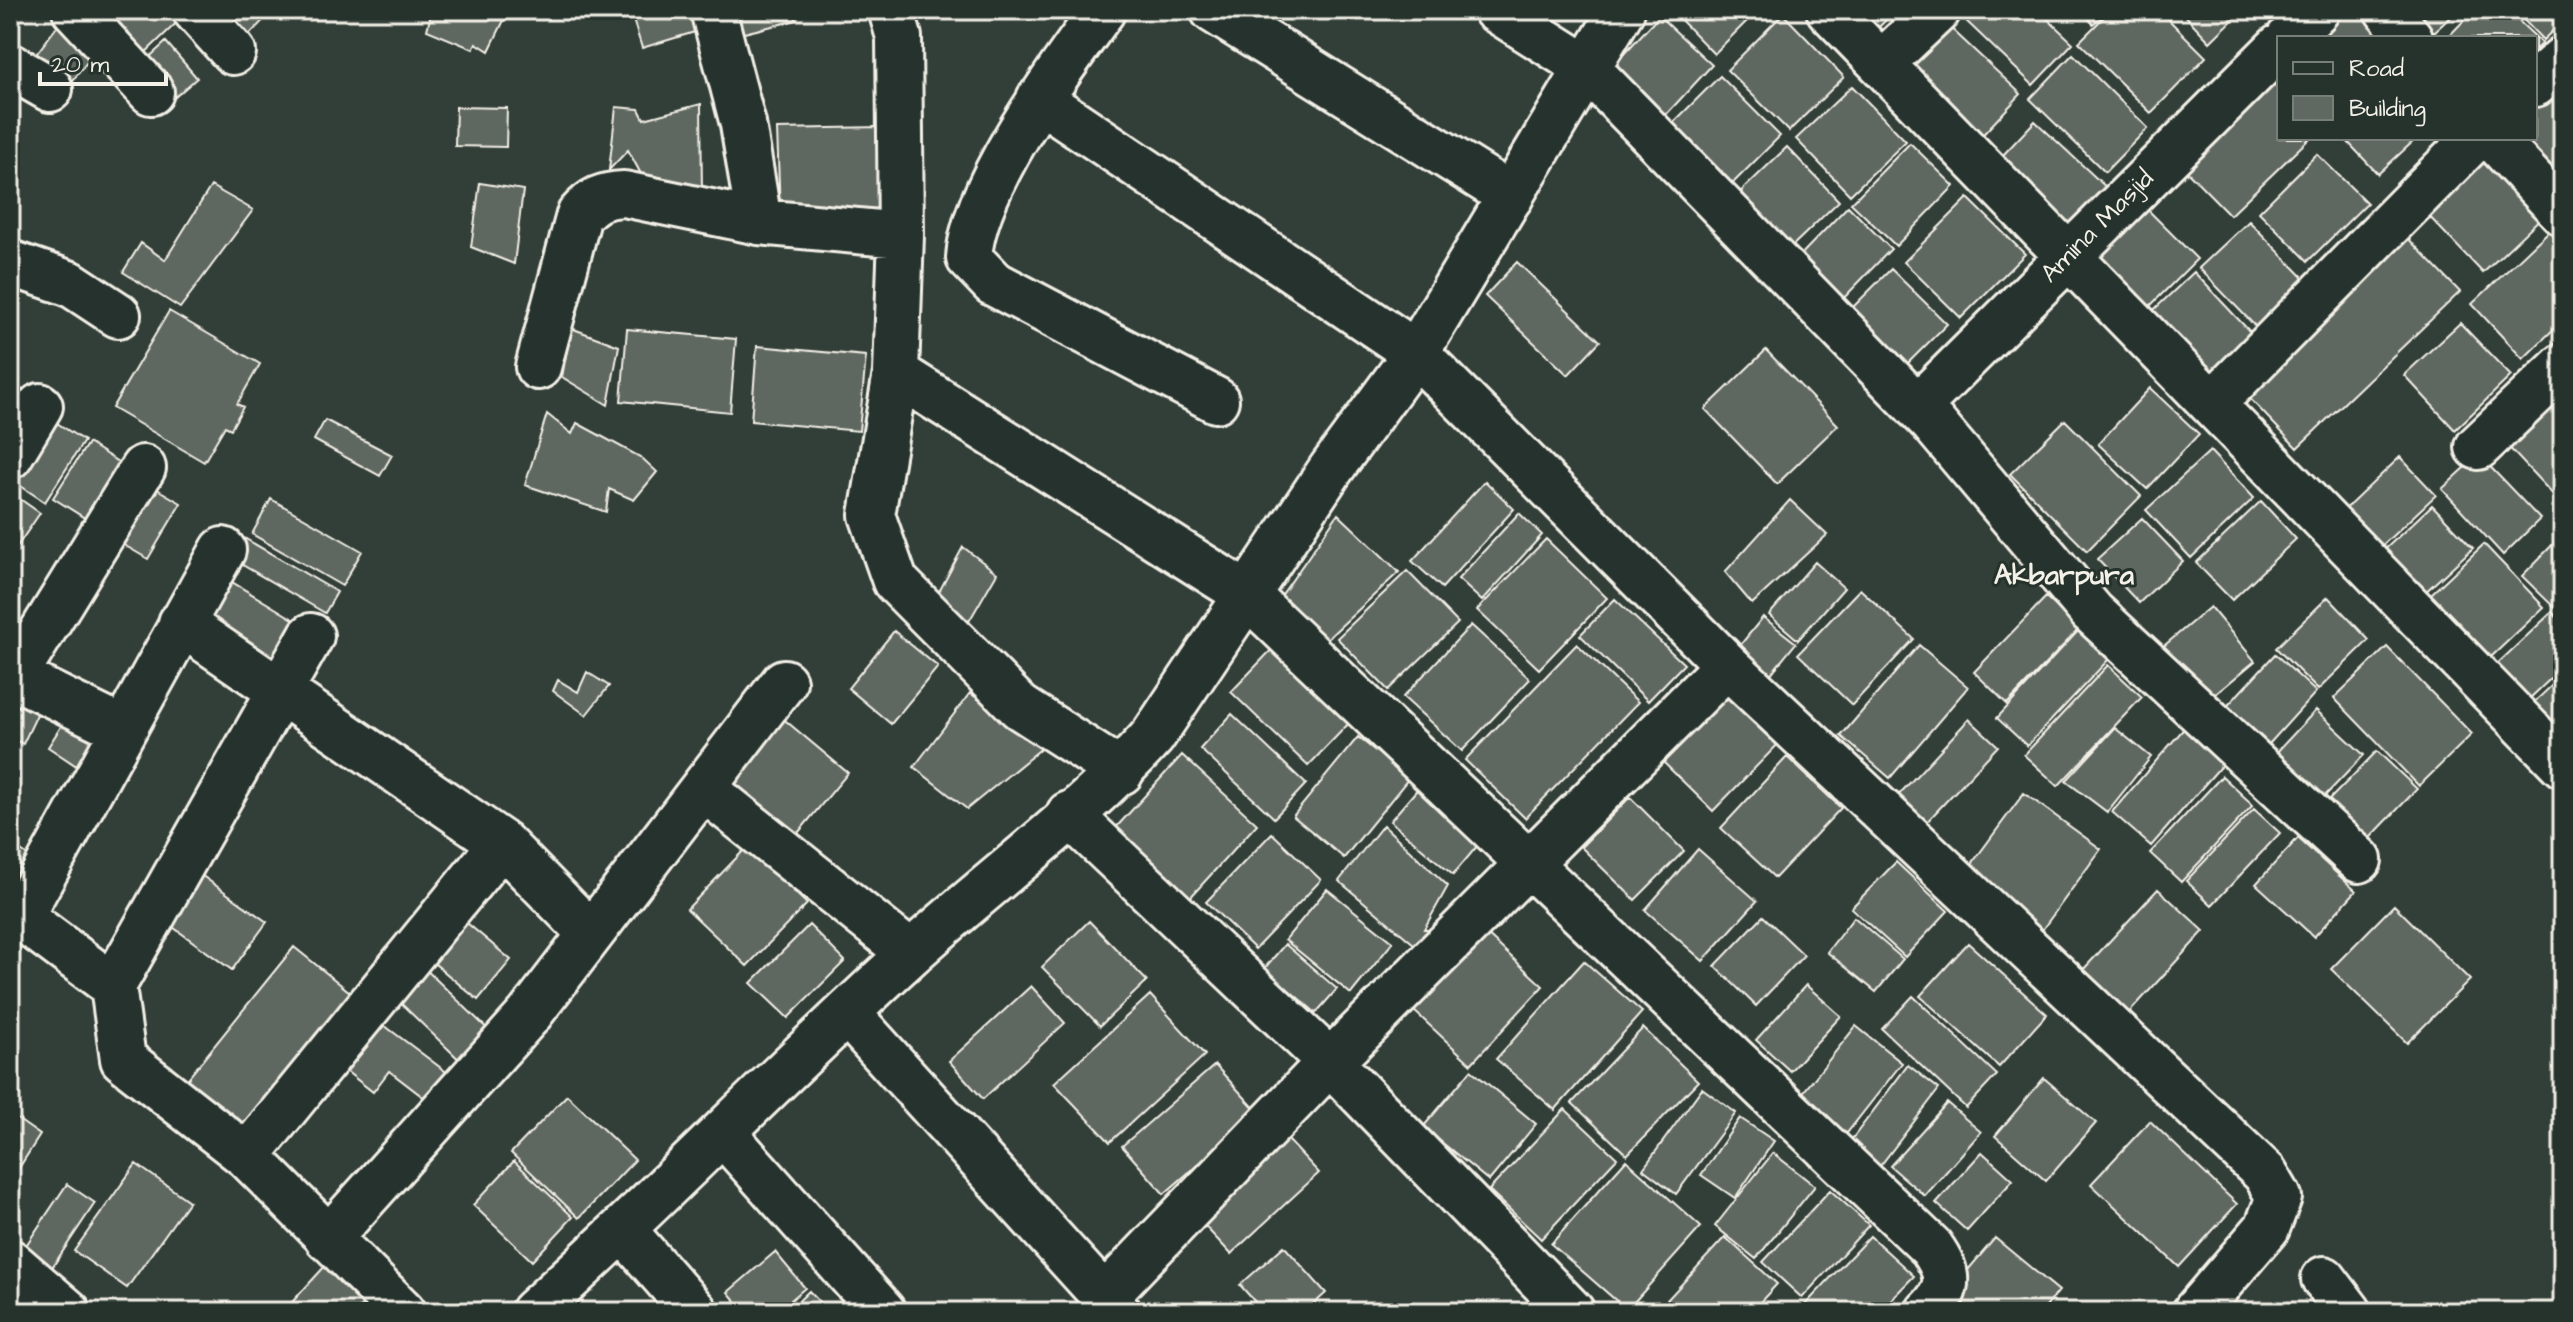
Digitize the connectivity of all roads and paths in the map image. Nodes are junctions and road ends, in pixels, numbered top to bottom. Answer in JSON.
{"nodes":[{"id":1,"x":75,"y":10,"type":"edge"},
{"id":2,"x":195,"y":10,"type":"edge"},
{"id":3,"x":713,"y":10,"type":"edge"},
{"id":4,"x":1103,"y":10,"type":"edge"},
{"id":5,"x":1213,"y":10,"type":"edge"},
{"id":6,"x":1496,"y":10,"type":"edge"},
{"id":7,"x":1622,"y":10,"type":"edge"},
{"id":8,"x":1829,"y":10,"type":"edge"},
{"id":9,"x":1938,"y":10,"type":"edge"},
{"id":10,"x":2317,"y":10,"type":"edge"},
{"id":11,"x":2387,"y":10,"type":"edge"},
{"id":12,"x":902,"y":19,"type":"edge"},
{"id":13,"x":2291,"y":36,"type":"edge"},
{"id":14,"x":2408,"y":36,"type":"edge"},
{"id":15,"x":2277,"y":49,"type":"edge"},
{"id":16,"x":233,"y":52,"type":"dead end"},
{"id":17,"x":2563,"y":59,"type":"edge"},
{"id":18,"x":1883,"y":62,"type":"junction"},
{"id":19,"x":10,"y":66,"type":"edge"},
{"id":20,"x":1586,"y":67,"type":"junction"},
{"id":21,"x":2537,"y":82,"type":"edge"},
{"id":22,"x":50,"y":89,"type":"dead end"},
{"id":23,"x":151,"y":92,"type":"dead end"},
{"id":24,"x":1039,"y":99,"type":"junction"},
{"id":25,"x":2473,"y":140,"type":"edge"},
{"id":26,"x":2495,"y":140,"type":"edge"},
{"id":27,"x":1511,"y":196,"type":"junction"},
{"id":28,"x":2563,"y":213,"type":"edge"},
{"id":29,"x":759,"y":222,"type":"junction"},
{"id":30,"x":901,"y":235,"type":"junction"},
{"id":31,"x":2066,"y":256,"type":"junction"},
{"id":32,"x":10,"y":263,"type":"edge"},
{"id":33,"x":118,"y":315,"type":"dead end"},
{"id":34,"x":1416,"y":353,"type":"junction"},
{"id":35,"x":2563,"y":366,"type":"edge"},
{"id":36,"x":538,"y":367,"type":"dead end"},
{"id":37,"x":896,"y":373,"type":"junction"},
{"id":38,"x":1216,"y":400,"type":"dead end"},
{"id":39,"x":2212,"y":404,"type":"junction"},
{"id":40,"x":40,"y":406,"type":"dead end"},
{"id":41,"x":1917,"y":407,"type":"junction"},
{"id":42,"x":2478,"y":447,"type":"dead end"},
{"id":43,"x":10,"y":456,"type":"edge"},
{"id":44,"x":143,"y":468,"type":"dead end"},
{"id":45,"x":223,"y":550,"type":"dead end"},
{"id":46,"x":1246,"y":594,"type":"junction"},
{"id":47,"x":181,"y":623,"type":"junction"},
{"id":48,"x":311,"y":636,"type":"dead end"},
{"id":49,"x":1727,"y":665,"type":"junction"},
{"id":50,"x":12,"y":678,"type":"edge"},
{"id":51,"x":784,"y":682,"type":"dead end"},
{"id":52,"x":279,"y":693,"type":"junction"},
{"id":53,"x":122,"y":729,"type":"junction"},
{"id":54,"x":2563,"y":765,"type":"edge"},
{"id":55,"x":1121,"y":772,"type":"junction"},
{"id":56,"x":703,"y":788,"type":"junction"},
{"id":57,"x":1069,"y":814,"type":"junction"},
{"id":58,"x":502,"y":843,"type":"junction"},
{"id":59,"x":2359,"y":860,"type":"dead end"},
{"id":60,"x":1528,"y":862,"type":"junction"},
{"id":61,"x":15,"y":913,"type":"edge"},
{"id":62,"x":591,"y":934,"type":"junction"},
{"id":63,"x":910,"y":953,"type":"junction"},
{"id":64,"x":113,"y":986,"type":"junction"},
{"id":65,"x":847,"y":1013,"type":"junction"},
{"id":66,"x":1330,"y":1062,"type":"junction"},
{"id":67,"x":724,"y":1134,"type":"junction"},
{"id":68,"x":247,"y":1156,"type":"junction"},
{"id":69,"x":624,"y":1231,"type":"junction"},
{"id":70,"x":328,"y":1239,"type":"junction"},
{"id":71,"x":10,"y":1262,"type":"edge"},
{"id":72,"x":1112,"y":1304,"type":"edge"},
{"id":73,"x":68,"y":1312,"type":"edge"},
{"id":74,"x":403,"y":1312,"type":"edge"},
{"id":75,"x":533,"y":1312,"type":"edge"},
{"id":76,"x":695,"y":1312,"type":"edge"},
{"id":77,"x":883,"y":1312,"type":"edge"},
{"id":78,"x":1572,"y":1312,"type":"edge"},
{"id":79,"x":1928,"y":1312,"type":"edge"},
{"id":80,"x":2195,"y":1312,"type":"edge"}],
"edges":[{"from":1,"to":23,"type":"street"},
{"from":2,"to":16,"type":"street"},
{"from":3,"to":29,"type":"street"},
{"from":4,"to":24,"type":"street"},
{"from":5,"to":27,"type":"street"},
{"from":6,"to":20,"type":"street"},
{"from":7,"to":20,"type":"street"},
{"from":8,"to":18,"type":"street"},
{"from":9,"to":18,"type":"street"},
{"from":10,"to":13,"type":"street"},
{"from":11,"to":14,"type":"street"},
{"from":12,"to":30,"type":"street"},
{"from":15,"to":31,"type":"street","name":"Amina Masjid"},
{"from":17,"to":21,"type":"street"},
{"from":18,"to":31,"type":"street"},
{"from":19,"to":22,"type":"street"},
{"from":20,"to":27,"type":"street"},
{"from":20,"to":41,"type":"street"},
{"from":24,"to":34,"type":"street"},
{"from":24,"to":38,"type":"street"},
{"from":25,"to":39,"type":"street"},
{"from":26,"to":28,"type":"street"},
{"from":27,"to":34,"type":"street"},
{"from":29,"to":30,"type":"street"},
{"from":29,"to":36,"type":"street"},
{"from":30,"to":37,"type":"street"},
{"from":31,"to":39,"type":"street"},
{"from":31,"to":41,"type":"street","name":"Amina Masjid"},
{"from":32,"to":33,"type":"street"},
{"from":34,"to":46,"type":"street"},
{"from":34,"to":49,"type":"street"},
{"from":35,"to":42,"type":"street"},
{"from":37,"to":46,"type":"street"},
{"from":37,"to":55,"type":"street"},
{"from":39,"to":54,"type":"street"},
{"from":40,"to":43,"type":"street"},
{"from":41,"to":59,"type":"street"},
{"from":44,"to":50,"type":"street"},
{"from":45,"to":47,"type":"street"},
{"from":46,"to":55,"type":"street"},
{"from":46,"to":60,"type":"street"},
{"from":47,"to":52,"type":"street"},
{"from":47,"to":53,"type":"street"},
{"from":48,"to":52,"type":"street"},
{"from":49,"to":60,"type":"street"},
{"from":49,"to":80,"type":"street"},
{"from":50,"to":53,"type":"street"},
{"from":51,"to":56,"type":"street"},
{"from":52,"to":58,"type":"street"},
{"from":52,"to":64,"type":"street"},
{"from":53,"to":61,"type":"street"},
{"from":55,"to":57,"type":"street"},
{"from":56,"to":62,"type":"street"},
{"from":56,"to":63,"type":"street"},
{"from":57,"to":63,"type":"street"},
{"from":57,"to":66,"type":"street"},
{"from":58,"to":62,"type":"street"},
{"from":58,"to":68,"type":"street"},
{"from":60,"to":66,"type":"street"},
{"from":60,"to":79,"type":"street"},
{"from":61,"to":64,"type":"street"},
{"from":62,"to":70,"type":"street"},
{"from":63,"to":65,"type":"street"},
{"from":64,"to":68,"type":"street"},
{"from":65,"to":67,"type":"street"},
{"from":65,"to":72,"type":"street"},
{"from":66,"to":72,"type":"street"},
{"from":66,"to":78,"type":"street"},
{"from":67,"to":69,"type":"street"},
{"from":67,"to":77,"type":"street"},
{"from":68,"to":70,"type":"street"},
{"from":69,"to":75,"type":"street"},
{"from":69,"to":76,"type":"street"},
{"from":70,"to":74,"type":"street"},
{"from":71,"to":73,"type":"street"}]}
